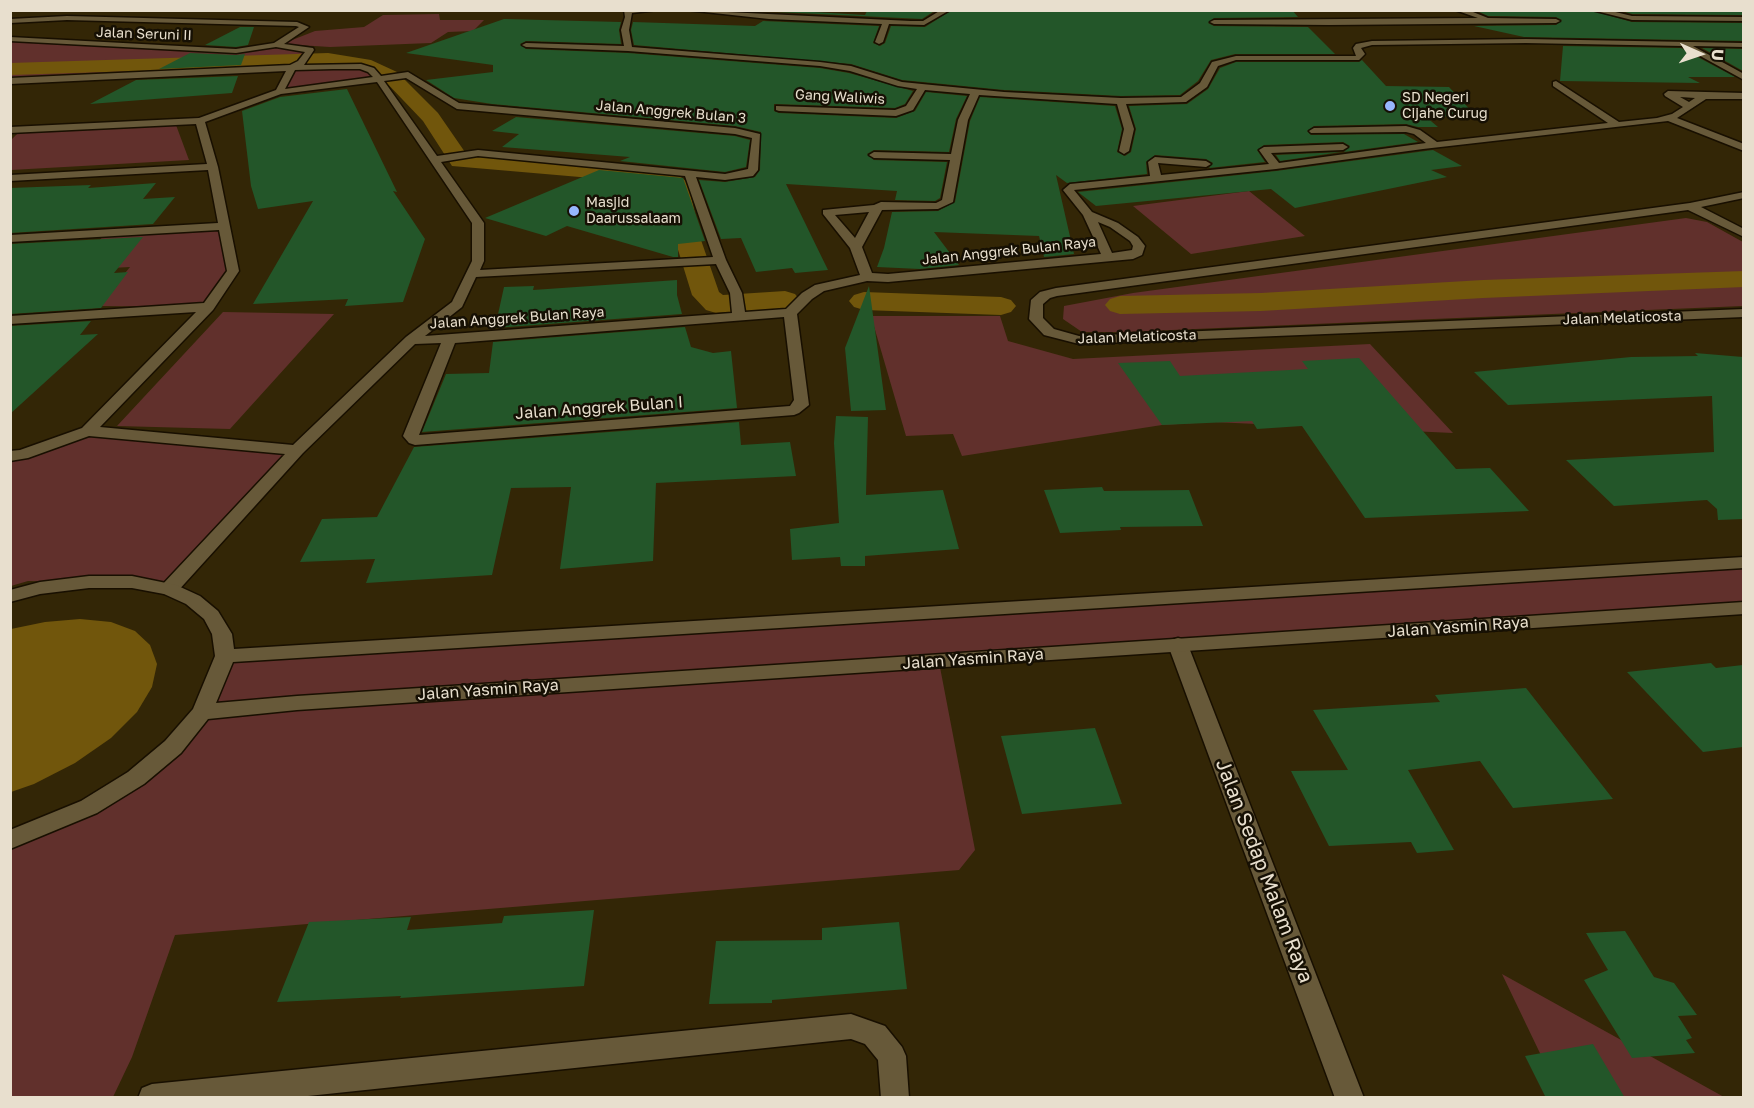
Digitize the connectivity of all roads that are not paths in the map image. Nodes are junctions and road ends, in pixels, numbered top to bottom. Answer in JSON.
{"nodes":[{"id":1,"x":655,"y":10,"type":"edge"},
{"id":2,"x":689,"y":10,"type":"edge"},
{"id":3,"x":861,"y":10,"type":"edge"},
{"id":4,"x":947,"y":10,"type":"edge"},
{"id":5,"x":1458,"y":10,"type":"edge"},
{"id":6,"x":1595,"y":10,"type":"edge"},
{"id":7,"x":1693,"y":10,"type":"edge"},
{"id":8,"x":628,"y":11,"type":"edge"},
{"id":9,"x":1354,"y":13,"type":"dead end"},
{"id":10,"x":67,"y":18,"type":"junction"},
{"id":11,"x":1671,"y":18,"type":"junction"},
{"id":12,"x":1743,"y":19,"type":"edge"},
{"id":13,"x":1486,"y":20,"type":"junction"},
{"id":14,"x":10,"y":21,"type":"edge"},
{"id":15,"x":854,"y":21,"type":"junction"},
{"id":16,"x":1393,"y":21,"type":"junction"},
{"id":17,"x":1556,"y":21,"type":"dead end"},
{"id":18,"x":886,"y":22,"type":"junction"},
{"id":19,"x":1214,"y":22,"type":"dead end"},
{"id":20,"x":60,"y":25,"type":"dead end"},
{"id":21,"x":53,"y":32,"type":"dead end"},
{"id":22,"x":10,"y":39,"type":"edge"},
{"id":23,"x":46,"y":40,"type":"junction"},
{"id":24,"x":879,"y":42,"type":"dead end"},
{"id":25,"x":1684,"y":44,"type":"junction"},
{"id":26,"x":276,"y":45,"type":"junction"},
{"id":27,"x":526,"y":45,"type":"dead end"},
{"id":28,"x":1743,"y":45,"type":"edge"},
{"id":29,"x":628,"y":49,"type":"junction"},
{"id":30,"x":297,"y":65,"type":"junction"},
{"id":31,"x":1743,"y":78,"type":"edge"},
{"id":32,"x":379,"y":79,"type":"junction"},
{"id":33,"x":10,"y":81,"type":"edge"},
{"id":34,"x":1556,"y":84,"type":"dead end"},
{"id":35,"x":922,"y":87,"type":"junction"},
{"id":36,"x":279,"y":92,"type":"junction"},
{"id":37,"x":976,"y":92,"type":"junction"},
{"id":38,"x":1704,"y":96,"type":"junction"},
{"id":39,"x":1743,"y":96,"type":"edge"},
{"id":40,"x":1120,"y":100,"type":"junction"},
{"id":41,"x":1688,"y":106,"type":"junction"},
{"id":42,"x":779,"y":108,"type":"dead end"},
{"id":43,"x":1668,"y":118,"type":"junction"},
{"id":44,"x":200,"y":121,"type":"junction"},
{"id":45,"x":1617,"y":125,"type":"junction"},
{"id":46,"x":10,"y":130,"type":"edge"},
{"id":47,"x":1314,"y":130,"type":"dead end"},
{"id":48,"x":1429,"y":146,"type":"junction"},
{"id":49,"x":1743,"y":148,"type":"edge"},
{"id":50,"x":1124,"y":151,"type":"dead end"},
{"id":51,"x":874,"y":155,"type":"dead end"},
{"id":52,"x":957,"y":157,"type":"junction"},
{"id":53,"x":439,"y":159,"type":"junction"},
{"id":54,"x":1276,"y":166,"type":"junction"},
{"id":55,"x":213,"y":167,"type":"junction"},
{"id":56,"x":690,"y":175,"type":"junction"},
{"id":57,"x":10,"y":178,"type":"edge"},
{"id":58,"x":1743,"y":195,"type":"edge"},
{"id":59,"x":1690,"y":206,"type":"junction"},
{"id":60,"x":879,"y":207,"type":"junction"},
{"id":61,"x":1088,"y":214,"type":"junction"},
{"id":62,"x":223,"y":226,"type":"junction"},
{"id":63,"x":1743,"y":234,"type":"edge"},
{"id":64,"x":10,"y":239,"type":"edge"},
{"id":65,"x":856,"y":247,"type":"junction"},
{"id":66,"x":1108,"y":257,"type":"junction"},
{"id":67,"x":720,"y":260,"type":"junction"},
{"id":68,"x":472,"y":274,"type":"junction"},
{"id":69,"x":867,"y":277,"type":"junction"},
{"id":70,"x":208,"y":307,"type":"junction"},
{"id":71,"x":790,"y":313,"type":"junction"},
{"id":72,"x":1743,"y":313,"type":"edge"},
{"id":73,"x":738,"y":314,"type":"junction"},
{"id":74,"x":10,"y":320,"type":"edge"},
{"id":75,"x":450,"y":339,"type":"junction"},
{"id":76,"x":411,"y":340,"type":"junction"},
{"id":77,"x":88,"y":430,"type":"junction"},
{"id":78,"x":297,"y":450,"type":"junction"},
{"id":79,"x":10,"y":456,"type":"edge"},
{"id":80,"x":1743,"y":562,"type":"edge"},
{"id":81,"x":169,"y":589,"type":"junction"},
{"id":82,"x":10,"y":596,"type":"edge"},
{"id":83,"x":1743,"y":608,"type":"edge"},
{"id":84,"x":1178,"y":645,"type":"junction"},
{"id":85,"x":225,"y":656,"type":"junction"},
{"id":86,"x":202,"y":712,"type":"junction"},
{"id":87,"x":10,"y":840,"type":"edge"},
{"id":88,"x":152,"y":1098,"type":"edge"},
{"id":89,"x":895,"y":1098,"type":"edge"},
{"id":90,"x":1350,"y":1098,"type":"edge"}],
"edges":[{"from":1,"to":8,"type":"street"},
{"from":2,"to":15,"type":"street"},
{"from":3,"to":15,"type":"street"},
{"from":4,"to":18,"type":"street"},
{"from":5,"to":13,"type":"street"},
{"from":6,"to":11,"type":"street"},
{"from":7,"to":11,"type":"street"},
{"from":8,"to":29,"type":"street"},
{"from":9,"to":16,"type":"street"},
{"from":10,"to":14,"type":"street"},
{"from":10,"to":20,"type":"street"},
{"from":10,"to":26,"type":"street"},
{"from":11,"to":12,"type":"street"},
{"from":13,"to":16,"type":"street"},
{"from":13,"to":17,"type":"street"},
{"from":15,"to":18,"type":"street"},
{"from":16,"to":19,"type":"street"},
{"from":18,"to":24,"type":"street"},
{"from":21,"to":23,"type":"street"},
{"from":22,"to":23,"type":"street","name":"Jalan Seruni II"},
{"from":23,"to":26,"type":"street","name":"Jalan Seruni II"},
{"from":25,"to":28,"type":"street"},
{"from":25,"to":31,"type":"street"},
{"from":25,"to":40,"type":"street"},
{"from":26,"to":30,"type":"street"},
{"from":27,"to":29,"type":"street"},
{"from":29,"to":35,"type":"street"},
{"from":30,"to":32,"type":"street"},
{"from":30,"to":33,"type":"street"},
{"from":30,"to":36,"type":"street"},
{"from":32,"to":36,"type":"street","name":"Jalan Anggrek Bulan 3"},
{"from":32,"to":53,"type":"street"},
{"from":32,"to":56,"type":"street","name":"Jalan Anggrek Bulan 3"},
{"from":34,"to":45,"type":"street"},
{"from":35,"to":37,"type":"street"},
{"from":35,"to":42,"type":"street","name":"Gang Waliwis"},
{"from":36,"to":44,"type":"street","name":"Jalan Anggrek Bulan 3"},
{"from":37,"to":40,"type":"street"},
{"from":37,"to":52,"type":"street"},
{"from":38,"to":39,"type":"street"},
{"from":38,"to":41,"type":"street","name":"Jalan Anggrek Bulan Raya"},
{"from":38,"to":41,"type":"street"},
{"from":40,"to":50,"type":"street"},
{"from":41,"to":43,"type":"street","name":"Jalan Anggrek Bulan Raya"},
{"from":43,"to":45,"type":"street","name":"Jalan Anggrek Bulan Raya"},
{"from":43,"to":49,"type":"street"},
{"from":44,"to":46,"type":"street","name":"Jalan Anggrek Bulan 3"},
{"from":44,"to":55,"type":"street"},
{"from":45,"to":48,"type":"street","name":"Jalan Anggrek Bulan Raya"},
{"from":47,"to":48,"type":"street"},
{"from":48,"to":54,"type":"street","name":"Jalan Anggrek Bulan Raya"},
{"from":48,"to":54,"type":"street"},
{"from":51,"to":52,"type":"street"},
{"from":52,"to":60,"type":"street"},
{"from":53,"to":56,"type":"street","name":"Jalan Anggrek Bulan 3"},
{"from":53,"to":68,"type":"street"},
{"from":54,"to":61,"type":"street","name":"Jalan Anggrek Bulan Raya"},
{"from":55,"to":57,"type":"street"},
{"from":55,"to":62,"type":"street"},
{"from":56,"to":67,"type":"street"},
{"from":58,"to":59,"type":"street","name":"Jalan Melaticosta"},
{"from":59,"to":63,"type":"street"},
{"from":59,"to":72,"type":"street","name":"Jalan Melaticosta"},
{"from":60,"to":65,"type":"street"},
{"from":60,"to":65,"type":"street"},
{"from":61,"to":66,"type":"street","name":"Jalan Anggrek Bulan Raya"},
{"from":61,"to":66,"type":"street"},
{"from":62,"to":64,"type":"street"},
{"from":62,"to":70,"type":"street"},
{"from":65,"to":69,"type":"street"},
{"from":66,"to":69,"type":"street","name":"Jalan Anggrek Bulan Raya"},
{"from":67,"to":68,"type":"street"},
{"from":67,"to":73,"type":"street"},
{"from":68,"to":76,"type":"street"},
{"from":69,"to":71,"type":"street","name":"Jalan Anggrek Bulan Raya"},
{"from":70,"to":74,"type":"street"},
{"from":70,"to":77,"type":"street"},
{"from":71,"to":73,"type":"street","name":"Jalan Anggrek Bulan Raya"},
{"from":71,"to":75,"type":"street","name":"Jalan Anggrek Bulan I"},
{"from":73,"to":75,"type":"street","name":"Jalan Anggrek Bulan Raya"},
{"from":75,"to":76,"type":"street","name":"Jalan Anggrek Bulan Raya"},
{"from":76,"to":78,"type":"street"},
{"from":77,"to":78,"type":"street"},
{"from":77,"to":79,"type":"street"},
{"from":78,"to":81,"type":"street"},
{"from":80,"to":85,"type":"street"},
{"from":81,"to":82,"type":"street"},
{"from":81,"to":85,"type":"street"},
{"from":83,"to":84,"type":"street","name":"Jalan Yasmin Raya"},
{"from":84,"to":86,"type":"street","name":"Jalan Yasmin Raya"},
{"from":84,"to":90,"type":"street","name":"Jalan Sedap Malam Raya"},
{"from":85,"to":86,"type":"street"},
{"from":86,"to":87,"type":"street"},
{"from":88,"to":89,"type":"street"}]}
